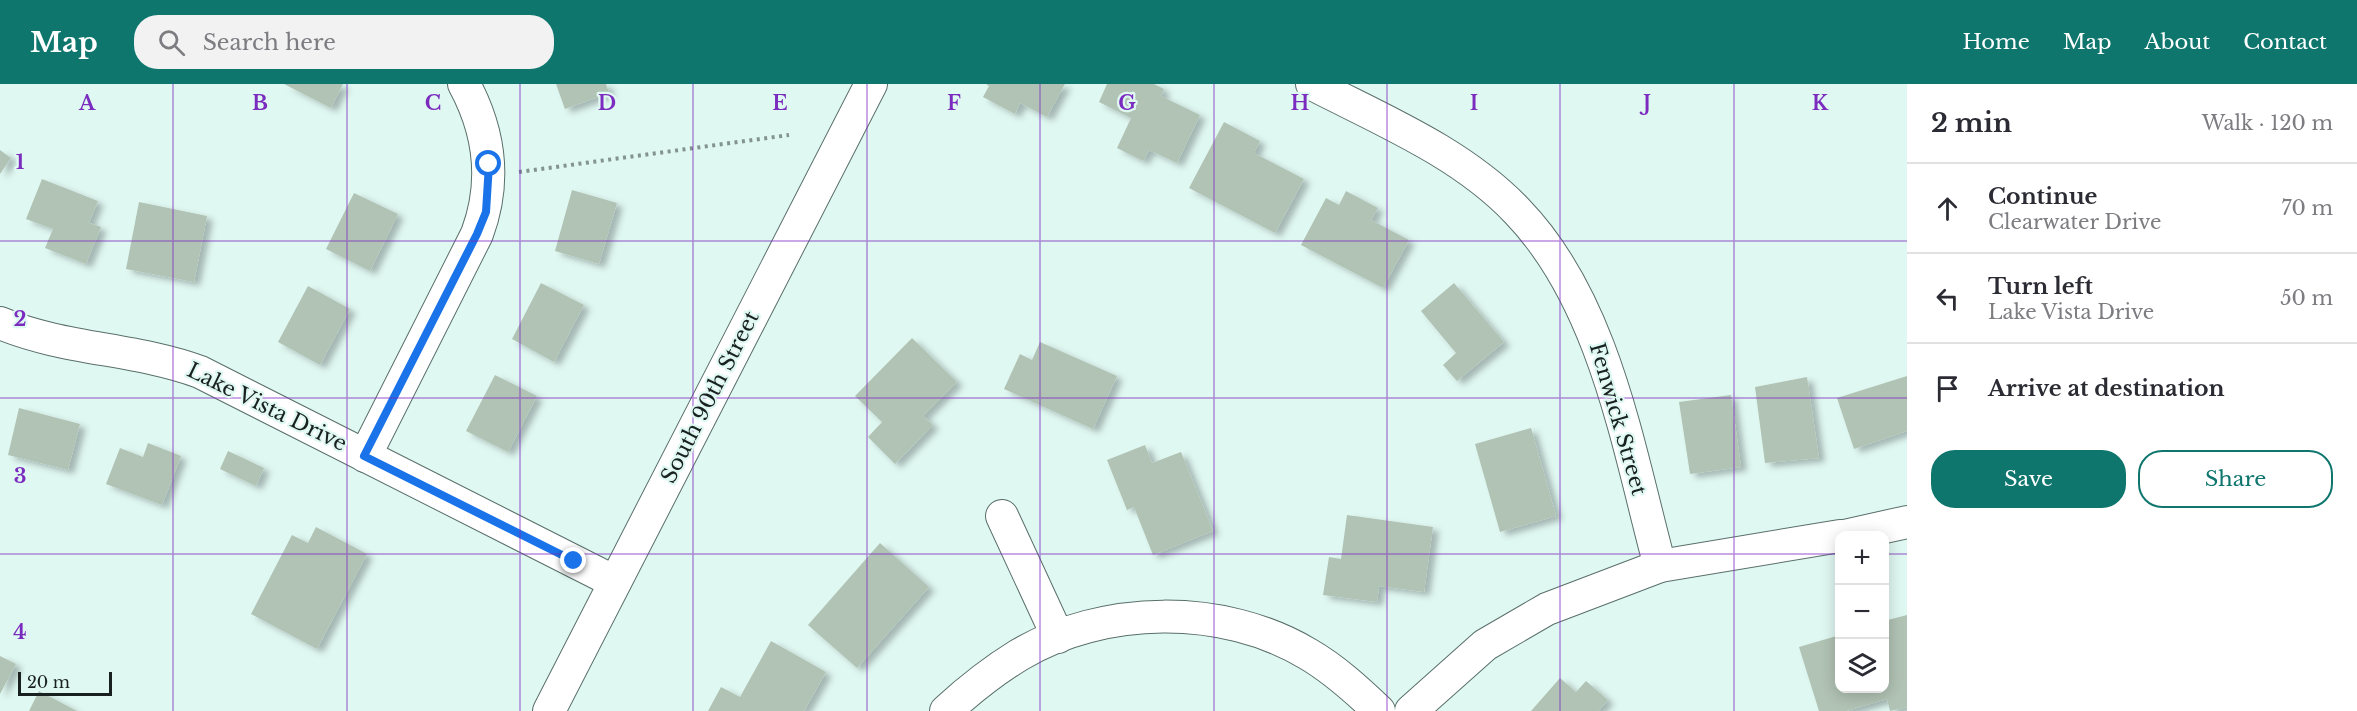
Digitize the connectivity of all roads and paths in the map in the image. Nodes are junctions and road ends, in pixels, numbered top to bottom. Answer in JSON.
{"nodes":[{"id":1,"x":464,"y":84,"type":"edge"},
{"id":2,"x":871,"y":84,"type":"edge"},
{"id":3,"x":1312,"y":84,"type":"edge"},
{"id":4,"x":789,"y":135,"type":"dead end"},
{"id":5,"x":516,"y":172,"type":"dead end"},
{"id":6,"x":0,"y":323,"type":"edge"},
{"id":7,"x":364,"y":456,"type":"junction"},
{"id":8,"x":1002,"y":516,"type":"dead end"},
{"id":9,"x":1907,"y":522,"type":"edge"},
{"id":10,"x":1866,"y":531,"type":"edge"},
{"id":11,"x":1835,"y":537,"type":"edge"},
{"id":12,"x":1660,"y":566,"type":"junction"},
{"id":13,"x":615,"y":582,"type":"junction"},
{"id":14,"x":1058,"y":637,"type":"junction"},
{"id":15,"x":549,"y":711,"type":"edge"},
{"id":16,"x":946,"y":711,"type":"edge"},
{"id":17,"x":1379,"y":711,"type":"edge"},
{"id":18,"x":1411,"y":711,"type":"edge"}],
"edges":[{"from":1,"to":7,"type":"street"},
{"from":2,"to":13,"type":"street","name":"South 90th Street"},
{"from":3,"to":12,"type":"street","name":"Fenwick Street"},
{"from":4,"to":5,"type":"path"},
{"from":6,"to":7,"type":"street","name":"Lake Vista Drive"},
{"from":7,"to":13,"type":"street","name":"Lake Vista Drive"},
{"from":8,"to":14,"type":"street"},
{"from":9,"to":10,"type":"street"},
{"from":11,"to":12,"type":"street"},
{"from":12,"to":18,"type":"street"},
{"from":13,"to":15,"type":"street","name":"South 90th Street"},
{"from":14,"to":16,"type":"street"},
{"from":14,"to":17,"type":"street"}]}
